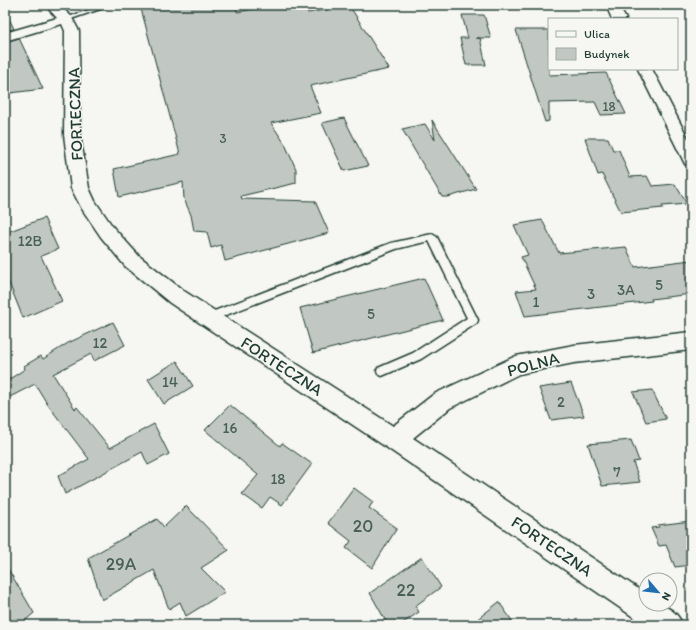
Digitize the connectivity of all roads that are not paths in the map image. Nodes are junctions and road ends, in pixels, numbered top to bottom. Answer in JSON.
{"nodes":[{"id":1,"x":51,"y":5,"type":"edge"},
{"id":2,"x":109,"y":5,"type":"edge"},
{"id":3,"x":612,"y":5,"type":"edge"},
{"id":4,"x":618,"y":18,"type":"edge"},
{"id":5,"x":66,"y":19,"type":"junction"},
{"id":6,"x":5,"y":37,"type":"edge"},
{"id":7,"x":646,"y":70,"type":"edge"},
{"id":8,"x":691,"y":160,"type":"edge"},
{"id":9,"x":208,"y":318,"type":"junction"},
{"id":10,"x":691,"y":341,"type":"edge"},
{"id":11,"x":382,"y":371,"type":"dead end"},
{"id":12,"x":394,"y":439,"type":"junction"},
{"id":13,"x":669,"y":625,"type":"edge"}],
"edges":[{"from":1,"to":5,"type":"street","name":"FORTECZNA"},
{"from":2,"to":5,"type":"lane"},
{"from":3,"to":4,"type":"street"},
{"from":5,"to":6,"type":"street"},
{"from":5,"to":9,"type":"street","name":"FORTECZNA"},
{"from":7,"to":8,"type":"street"},
{"from":9,"to":11,"type":"lane"},
{"from":9,"to":12,"type":"street","name":"FORTECZNA"},
{"from":10,"to":12,"type":"street","name":"POLNA"},
{"from":12,"to":13,"type":"street","name":"FORTECZNA"}]}
